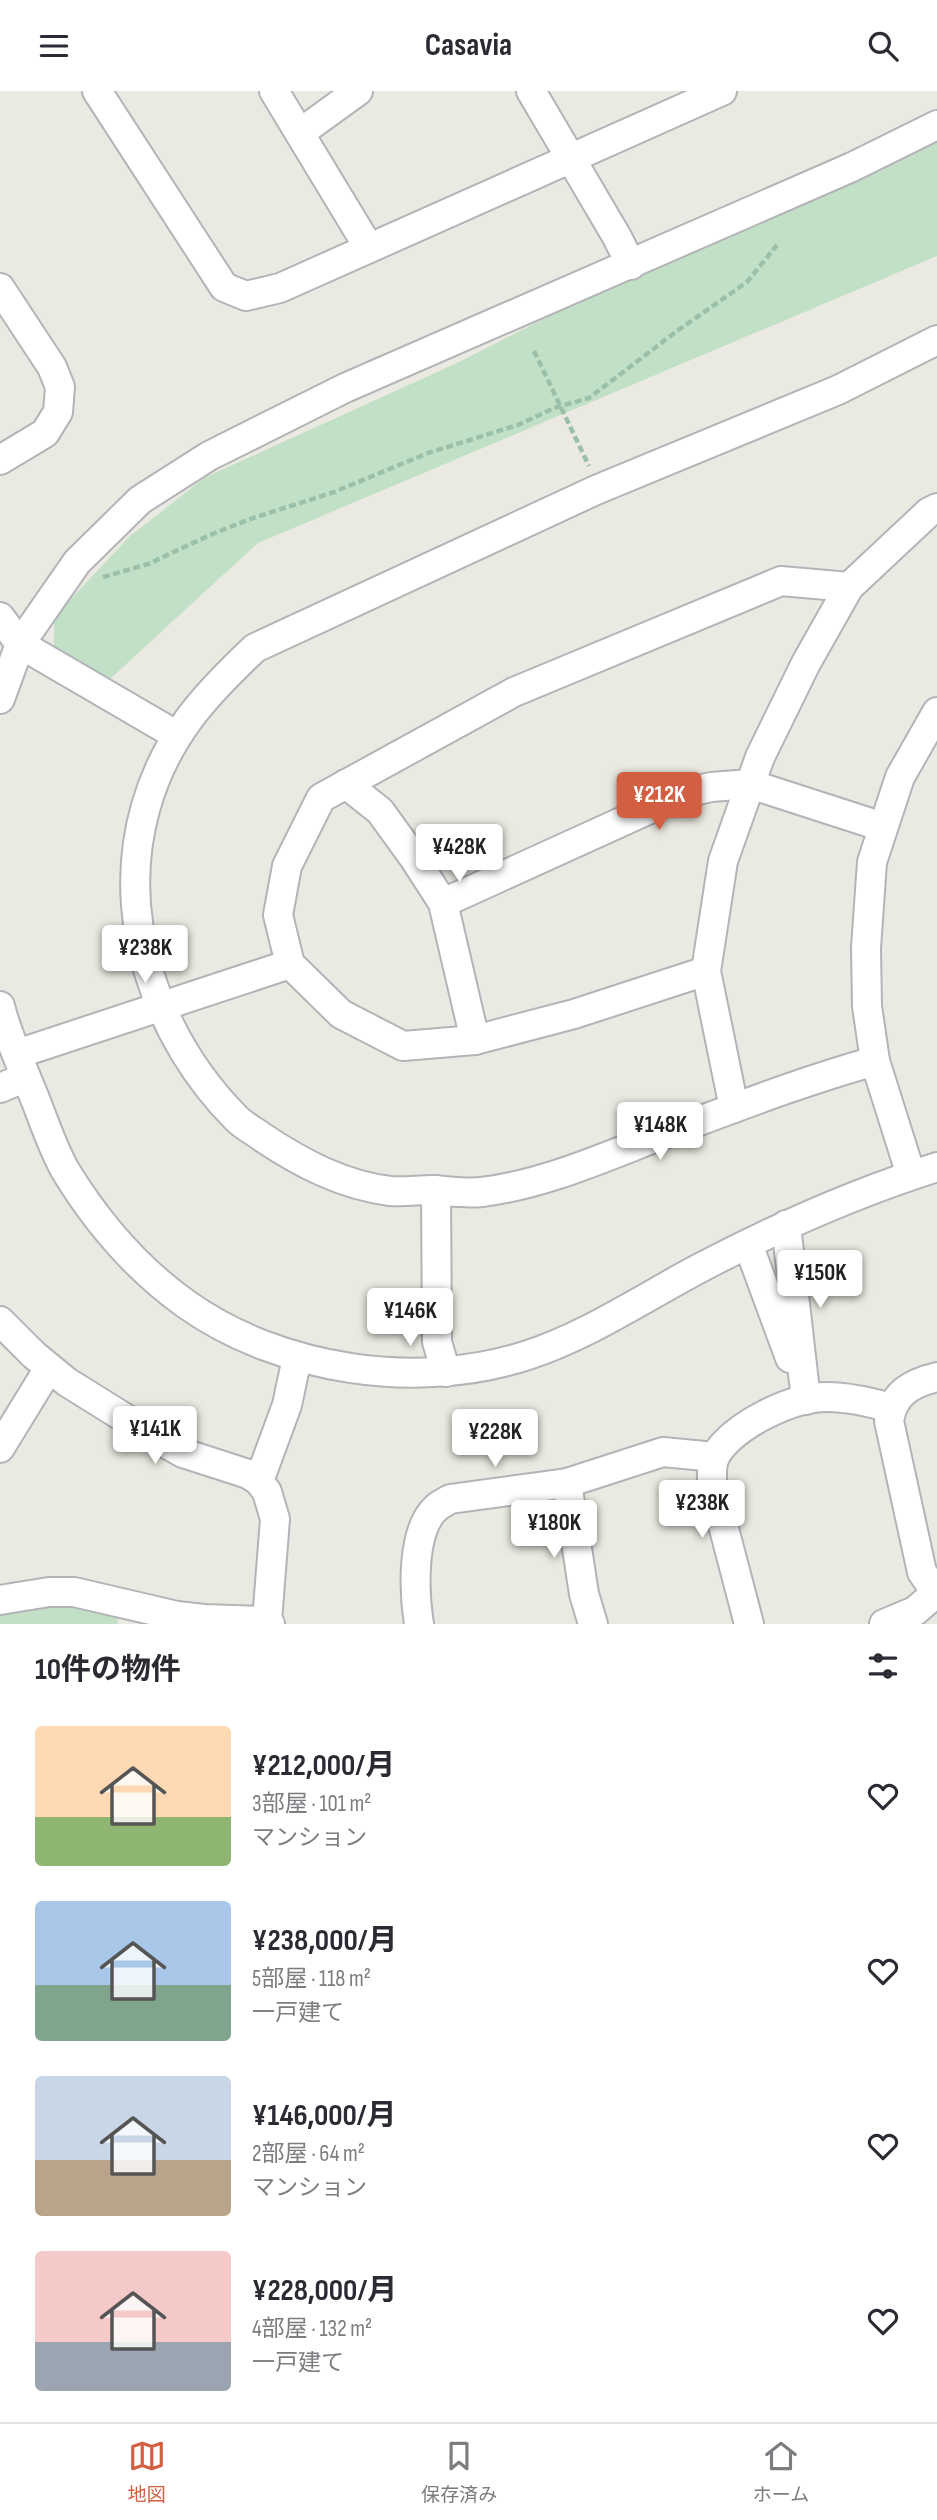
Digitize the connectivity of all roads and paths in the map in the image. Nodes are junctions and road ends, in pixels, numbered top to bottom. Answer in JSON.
{"nodes":[{"id":1,"x":97,"y":91,"type":"edge"},
{"id":2,"x":274,"y":91,"type":"edge"},
{"id":3,"x":358,"y":91,"type":"edge"},
{"id":4,"x":531,"y":91,"type":"edge"},
{"id":5,"x":717,"y":92,"type":"edge"},
{"id":6,"x":937,"y":125,"type":"edge"},
{"id":7,"x":300,"y":134,"type":"junction"},
{"id":8,"x":570,"y":158,"type":"junction"},
{"id":9,"x":777,"y":245,"type":"dead end"},
{"id":10,"x":369,"y":248,"type":"junction"},
{"id":11,"x":631,"y":265,"type":"junction"},
{"id":12,"x":0,"y":288,"type":"edge"},
{"id":13,"x":937,"y":340,"type":"edge"},
{"id":14,"x":534,"y":351,"type":"dead end"},
{"id":15,"x":561,"y":406,"type":"junction"},
{"id":16,"x":1,"y":457,"type":"edge"},
{"id":17,"x":600,"y":489,"type":"junction"},
{"id":18,"x":937,"y":508,"type":"edge"},
{"id":19,"x":92,"y":580,"type":"dead end"},
{"id":20,"x":849,"y":587,"type":"junction"},
{"id":21,"x":0,"y":617,"type":"edge"},
{"id":22,"x":10,"y":643,"type":"edge"},
{"id":23,"x":0,"y":699,"type":"edge"},
{"id":24,"x":937,"y":712,"type":"edge"},
{"id":25,"x":176,"y":735,"type":"junction"},
{"id":26,"x":346,"y":784,"type":"junction"},
{"id":27,"x":750,"y":784,"type":"junction"},
{"id":28,"x":883,"y":827,"type":"junction"},
{"id":29,"x":443,"y":903,"type":"junction"},
{"id":30,"x":290,"y":964,"type":"junction"},
{"id":31,"x":706,"y":971,"type":"junction"},
{"id":32,"x":0,"y":1006,"type":"edge"},
{"id":33,"x":160,"y":1006,"type":"junction"},
{"id":34,"x":475,"y":1040,"type":"junction"},
{"id":35,"x":875,"y":1061,"type":"junction"},
{"id":36,"x":21,"y":1066,"type":"junction"},
{"id":37,"x":0,"y":1088,"type":"edge"},
{"id":38,"x":734,"y":1108,"type":"junction"},
{"id":39,"x":924,"y":1171,"type":"edge"},
{"id":40,"x":436,"y":1191,"type":"junction"},
{"id":41,"x":786,"y":1225,"type":"junction"},
{"id":42,"x":748,"y":1244,"type":"junction"},
{"id":43,"x":0,"y":1321,"type":"edge"},
{"id":44,"x":297,"y":1358,"type":"junction"},
{"id":45,"x":49,"y":1368,"type":"junction"},
{"id":46,"x":446,"y":1372,"type":"junction"},
{"id":47,"x":937,"y":1377,"type":"edge"},
{"id":48,"x":806,"y":1400,"type":"junction"},
{"id":49,"x":891,"y":1408,"type":"junction"},
{"id":50,"x":0,"y":1448,"type":"edge"},
{"id":51,"x":715,"y":1457,"type":"junction"},
{"id":52,"x":259,"y":1481,"type":"junction"},
{"id":53,"x":567,"y":1483,"type":"junction"},
{"id":54,"x":937,"y":1594,"type":"edge"},
{"id":55,"x":0,"y":1600,"type":"edge"},
{"id":56,"x":268,"y":1622,"type":"edge"},
{"id":57,"x":419,"y":1624,"type":"edge"},
{"id":58,"x":593,"y":1624,"type":"edge"},
{"id":59,"x":749,"y":1624,"type":"edge"},
{"id":60,"x":884,"y":1624,"type":"edge"}],
"edges":[{"from":1,"to":10,"type":"street"},
{"from":2,"to":7,"type":"street"},
{"from":3,"to":7,"type":"street"},
{"from":4,"to":8,"type":"street"},
{"from":5,"to":8,"type":"street"},
{"from":6,"to":11,"type":"street"},
{"from":7,"to":10,"type":"street"},
{"from":8,"to":10,"type":"street"},
{"from":8,"to":11,"type":"street"},
{"from":9,"to":15,"type":"path"},
{"from":11,"to":22,"type":"street"},
{"from":12,"to":16,"type":"street"},
{"from":13,"to":17,"type":"street"},
{"from":14,"to":15,"type":"path"},
{"from":15,"to":17,"type":"path"},
{"from":15,"to":19,"type":"path"},
{"from":17,"to":25,"type":"street"},
{"from":18,"to":20,"type":"street"},
{"from":20,"to":26,"type":"street"},
{"from":20,"to":27,"type":"street"},
{"from":21,"to":22,"type":"street"},
{"from":22,"to":23,"type":"street"},
{"from":22,"to":25,"type":"street"},
{"from":24,"to":28,"type":"street"},
{"from":25,"to":33,"type":"street"},
{"from":26,"to":29,"type":"street"},
{"from":26,"to":30,"type":"street"},
{"from":27,"to":28,"type":"street"},
{"from":27,"to":29,"type":"street"},
{"from":27,"to":31,"type":"street"},
{"from":28,"to":35,"type":"street"},
{"from":29,"to":34,"type":"street"},
{"from":30,"to":33,"type":"street"},
{"from":30,"to":34,"type":"street"},
{"from":31,"to":34,"type":"street"},
{"from":31,"to":38,"type":"street"},
{"from":32,"to":36,"type":"street"},
{"from":33,"to":36,"type":"street"},
{"from":33,"to":40,"type":"street"},
{"from":35,"to":38,"type":"street"},
{"from":35,"to":39,"type":"street"},
{"from":36,"to":37,"type":"street"},
{"from":36,"to":44,"type":"street"},
{"from":38,"to":40,"type":"street"},
{"from":39,"to":41,"type":"street"},
{"from":40,"to":46,"type":"street"},
{"from":41,"to":42,"type":"street"},
{"from":41,"to":48,"type":"street"},
{"from":42,"to":46,"type":"street"},
{"from":42,"to":48,"type":"street"},
{"from":43,"to":45,"type":"street"},
{"from":44,"to":46,"type":"street"},
{"from":44,"to":52,"type":"street"},
{"from":45,"to":50,"type":"street"},
{"from":45,"to":52,"type":"street"},
{"from":47,"to":49,"type":"street"},
{"from":48,"to":49,"type":"street"},
{"from":48,"to":51,"type":"street"},
{"from":49,"to":54,"type":"street"},
{"from":51,"to":53,"type":"street"},
{"from":51,"to":59,"type":"street"},
{"from":52,"to":56,"type":"street"},
{"from":53,"to":57,"type":"street"},
{"from":53,"to":58,"type":"street"},
{"from":54,"to":60,"type":"street"},
{"from":55,"to":56,"type":"street"}]}
